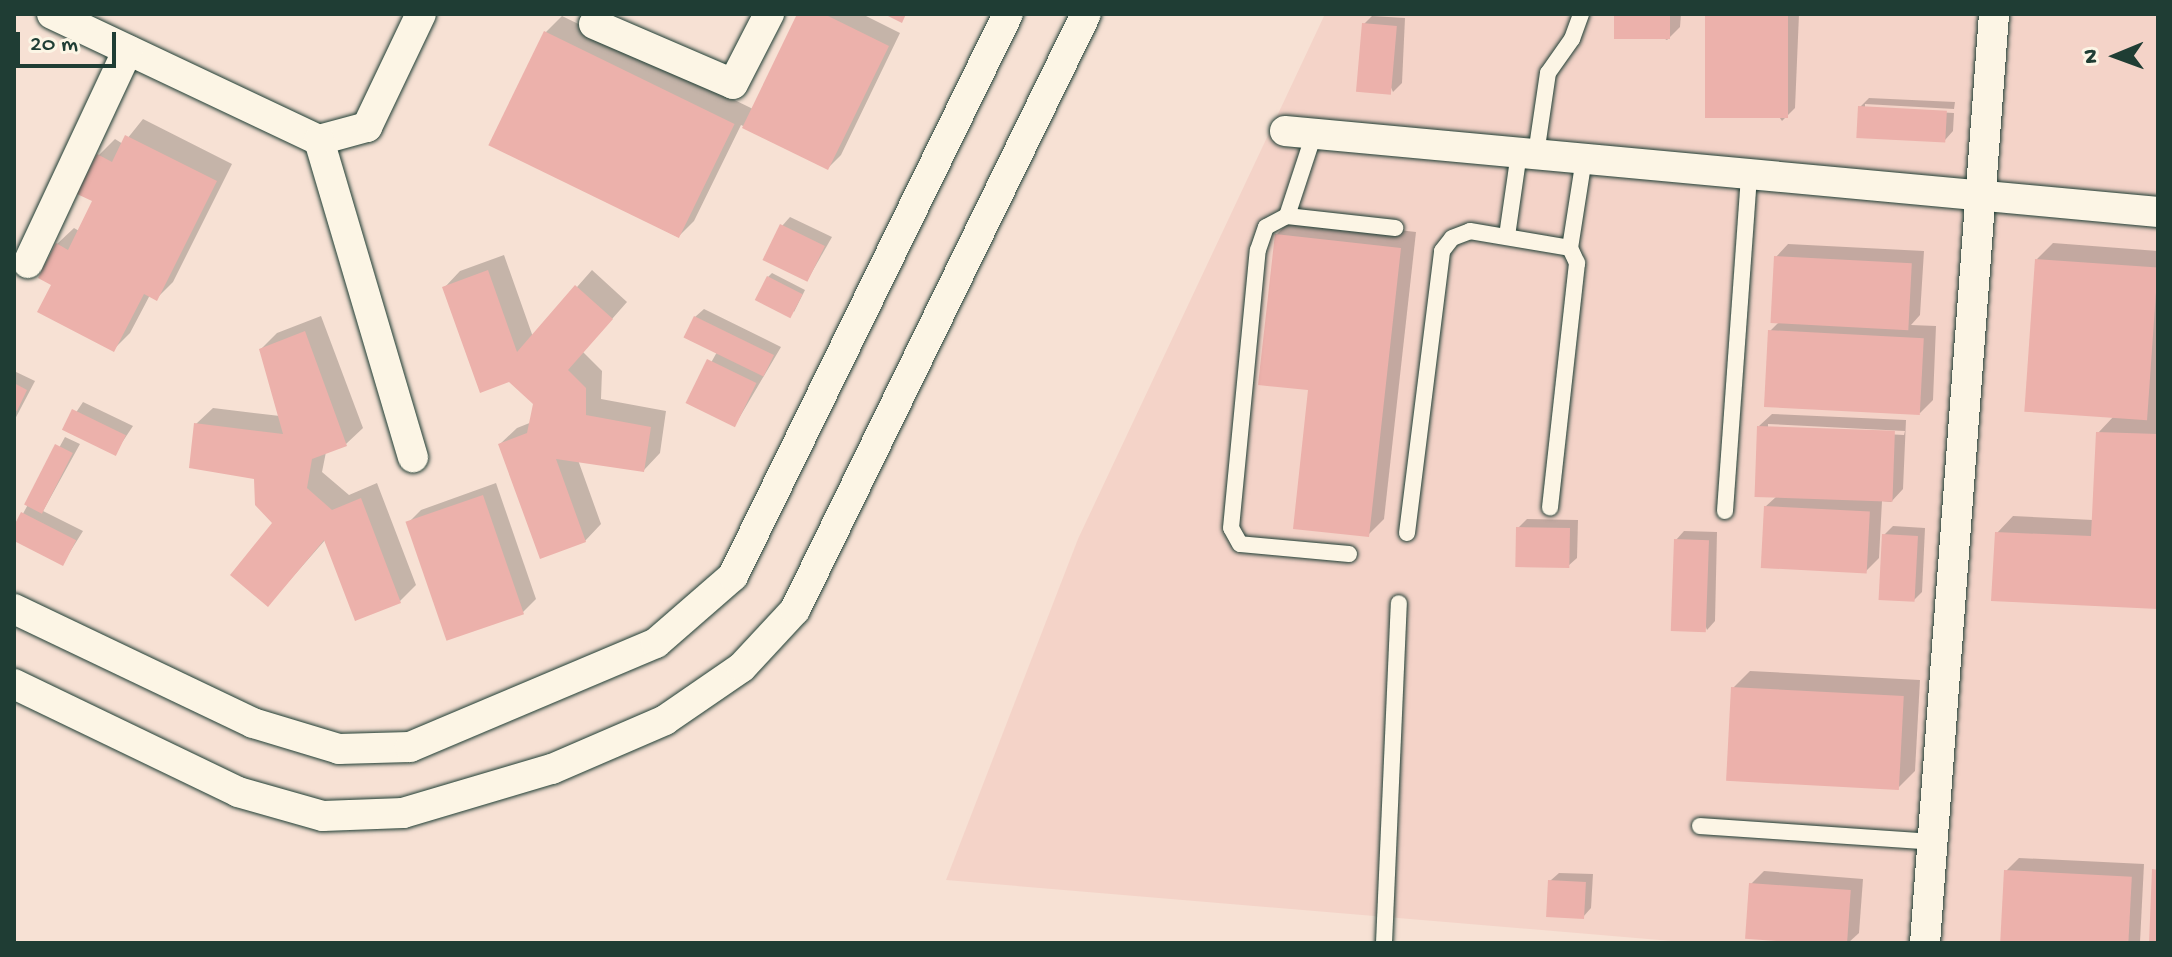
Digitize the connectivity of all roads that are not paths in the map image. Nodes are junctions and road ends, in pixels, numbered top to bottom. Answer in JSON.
{"nodes":[{"id":1,"x":52,"y":14,"type":"edge"},
{"id":2,"x":421,"y":14,"type":"edge"},
{"id":3,"x":769,"y":14,"type":"edge"},
{"id":4,"x":1008,"y":14,"type":"edge"},
{"id":5,"x":1086,"y":14,"type":"edge"},
{"id":6,"x":1581,"y":14,"type":"edge"},
{"id":7,"x":1994,"y":14,"type":"edge"},
{"id":8,"x":594,"y":24,"type":"dead end"},
{"id":9,"x":128,"y":50,"type":"junction"},
{"id":10,"x":1300,"y":132,"type":"joint"},
{"id":11,"x":319,"y":140,"type":"junction"},
{"id":12,"x":1528,"y":154,"type":"junction"},
{"id":13,"x":1584,"y":159,"type":"junction"},
{"id":14,"x":1749,"y":175,"type":"junction"},
{"id":15,"x":1981,"y":197,"type":"junction"},
{"id":16,"x":2158,"y":212,"type":"edge"},
{"id":17,"x":1287,"y":216,"type":"junction"},
{"id":18,"x":1395,"y":228,"type":"dead end"},
{"id":19,"x":1507,"y":236,"type":"junction"},
{"id":20,"x":1570,"y":248,"type":"junction"},
{"id":21,"x":28,"y":263,"type":"dead end"},
{"id":22,"x":413,"y":457,"type":"dead end"},
{"id":23,"x":1550,"y":508,"type":"dead end"},
{"id":24,"x":1725,"y":511,"type":"dead end"},
{"id":25,"x":1407,"y":533,"type":"dead end"},
{"id":26,"x":1349,"y":554,"type":"dead end"},
{"id":27,"x":1399,"y":603,"type":"dead end"},
{"id":28,"x":14,"y":609,"type":"edge"},
{"id":29,"x":14,"y":684,"type":"edge"},
{"id":30,"x":1700,"y":826,"type":"dead end"},
{"id":31,"x":1932,"y":842,"type":"junction"},
{"id":32,"x":1384,"y":943,"type":"edge"},
{"id":33,"x":1925,"y":943,"type":"edge"}],
"edges":[{"from":1,"to":9,"type":"street"},
{"from":2,"to":11,"type":"street"},
{"from":3,"to":8,"type":"street"},
{"from":4,"to":28,"type":"street"},
{"from":5,"to":29,"type":"street"},
{"from":6,"to":12,"type":"lane"},
{"from":7,"to":15,"type":"street"},
{"from":9,"to":11,"type":"street"},
{"from":9,"to":21,"type":"street"},
{"from":10,"to":12,"type":"street"},
{"from":10,"to":17,"type":"lane"},
{"from":11,"to":22,"type":"street"},
{"from":12,"to":13,"type":"street"},
{"from":12,"to":19,"type":"lane"},
{"from":13,"to":14,"type":"street"},
{"from":13,"to":20,"type":"lane"},
{"from":14,"to":15,"type":"street"},
{"from":14,"to":24,"type":"lane"},
{"from":15,"to":16,"type":"street"},
{"from":15,"to":31,"type":"street"},
{"from":17,"to":18,"type":"lane"},
{"from":17,"to":26,"type":"lane"},
{"from":19,"to":20,"type":"lane"},
{"from":19,"to":25,"type":"lane"},
{"from":20,"to":23,"type":"lane"},
{"from":27,"to":32,"type":"lane"},
{"from":30,"to":31,"type":"lane"},
{"from":31,"to":33,"type":"street"}]}
